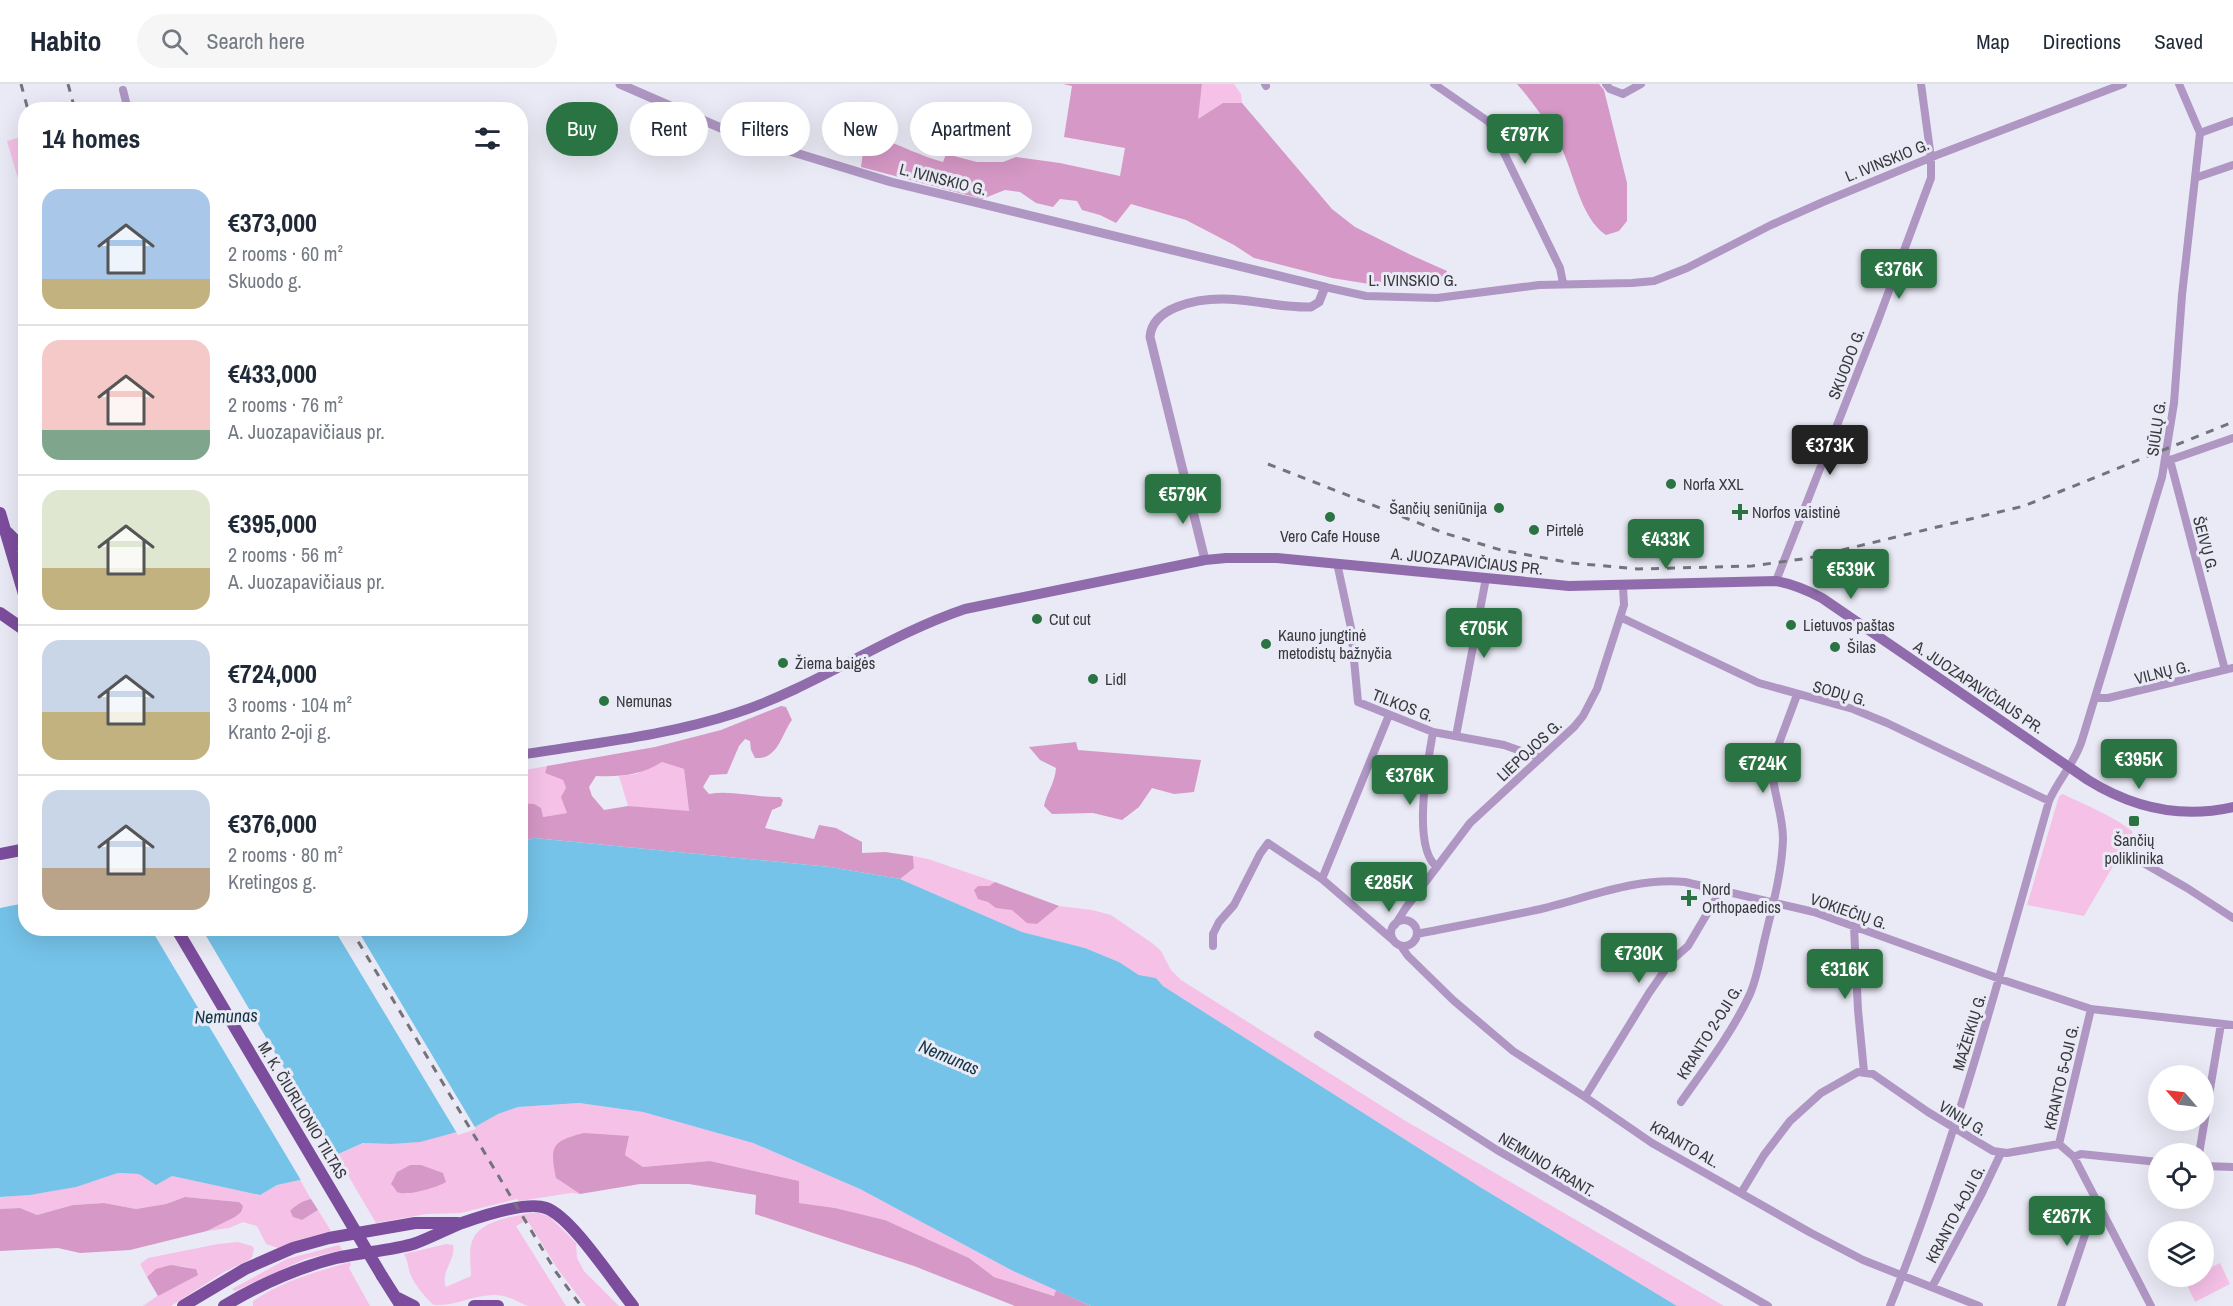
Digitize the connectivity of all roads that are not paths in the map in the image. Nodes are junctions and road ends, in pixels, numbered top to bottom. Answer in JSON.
{"nodes":[{"id":1,"x":620,"y":84,"type":"edge"},
{"id":2,"x":1434,"y":84,"type":"edge"},
{"id":3,"x":1606,"y":84,"type":"edge"},
{"id":4,"x":1641,"y":84,"type":"edge"},
{"id":5,"x":1921,"y":84,"type":"edge"},
{"id":6,"x":2123,"y":84,"type":"edge"},
{"id":7,"x":2179,"y":84,"type":"edge"},
{"id":8,"x":123,"y":90,"type":"dead end"},
{"id":9,"x":126,"y":102,"type":"edge"},
{"id":10,"x":2233,"y":121,"type":"edge"},
{"id":11,"x":2200,"y":133,"type":"junction"},
{"id":12,"x":1931,"y":158,"type":"junction"},
{"id":13,"x":2233,"y":165,"type":"edge"},
{"id":14,"x":2195,"y":178,"type":"junction"},
{"id":15,"x":1563,"y":283,"type":"junction"},
{"id":16,"x":1325,"y":287,"type":"junction"},
{"id":17,"x":2233,"y":438,"type":"edge"},
{"id":18,"x":2167,"y":459,"type":"junction"},
{"id":19,"x":0,"y":513,"type":"edge"},
{"id":20,"x":2,"y":534,"type":"edge"},
{"id":21,"x":18,"y":545,"type":"edge"},
{"id":22,"x":1205,"y":560,"type":"junction"},
{"id":23,"x":1337,"y":563,"type":"junction"},
{"id":24,"x":1486,"y":578,"type":"junction"},
{"id":25,"x":18,"y":579,"type":"edge"},
{"id":26,"x":1776,"y":581,"type":"junction"},
{"id":27,"x":1623,"y":586,"type":"junction"},
{"id":28,"x":0,"y":613,"type":"edge"},
{"id":29,"x":1620,"y":618,"type":"junction"},
{"id":30,"x":18,"y":625,"type":"edge"},
{"id":31,"x":2229,"y":669,"type":"edge"},
{"id":32,"x":1797,"y":695,"type":"junction"},
{"id":33,"x":2096,"y":698,"type":"junction"},
{"id":34,"x":1389,"y":715,"type":"junction"},
{"id":35,"x":1433,"y":732,"type":"junction"},
{"id":36,"x":1456,"y":736,"type":"junction"},
{"id":37,"x":528,"y":754,"type":"edge"},
{"id":38,"x":1541,"y":758,"type":"junction"},
{"id":39,"x":2070,"y":767,"type":"junction"},
{"id":40,"x":2049,"y":801,"type":"junction"},
{"id":41,"x":2233,"y":807,"type":"edge"},
{"id":42,"x":18,"y":851,"type":"edge"},
{"id":43,"x":2126,"y":853,"type":"dead end"},
{"id":44,"x":0,"y":854,"type":"edge"},
{"id":45,"x":1437,"y":867,"type":"junction"},
{"id":46,"x":1322,"y":879,"type":"junction"},
{"id":47,"x":1721,"y":890,"type":"junction"},
{"id":48,"x":1774,"y":902,"type":"junction"},
{"id":49,"x":1405,"y":909,"type":"junction"},
{"id":50,"x":2233,"y":918,"type":"edge"},
{"id":51,"x":1407,"y":921,"type":"junction"},
{"id":52,"x":1394,"y":926,"type":"junction"},
{"id":53,"x":1854,"y":927,"type":"junction"},
{"id":54,"x":1379,"y":928,"type":"junction"},
{"id":55,"x":1417,"y":934,"type":"junction"},
{"id":56,"x":181,"y":936,"type":"edge"},
{"id":57,"x":1401,"y":944,"type":"junction"},
{"id":58,"x":1213,"y":946,"type":"dead end"},
{"id":59,"x":2000,"y":979,"type":"junction"},
{"id":60,"x":2091,"y":1009,"type":"junction"},
{"id":61,"x":2221,"y":1024,"type":"junction"},
{"id":62,"x":2233,"y":1025,"type":"edge"},
{"id":63,"x":1318,"y":1035,"type":"dead end"},
{"id":64,"x":1864,"y":1072,"type":"junction"},
{"id":65,"x":1585,"y":1096,"type":"junction"},
{"id":66,"x":1681,"y":1102,"type":"dead end"},
{"id":67,"x":1953,"y":1128,"type":"junction"},
{"id":68,"x":2201,"y":1143,"type":"edge"},
{"id":69,"x":2059,"y":1144,"type":"junction"},
{"id":70,"x":2001,"y":1153,"type":"junction"},
{"id":71,"x":2074,"y":1157,"type":"junction"},
{"id":72,"x":2148,"y":1161,"type":"edge"},
{"id":73,"x":2214,"y":1166,"type":"edge"},
{"id":74,"x":2233,"y":1167,"type":"edge"},
{"id":75,"x":2233,"y":1174,"type":"edge"},
{"id":76,"x":1741,"y":1193,"type":"junction"},
{"id":77,"x":2099,"y":1206,"type":"junction"},
{"id":78,"x":463,"y":1223,"type":"junction"},
{"id":79,"x":1902,"y":1275,"type":"junction"},
{"id":80,"x":1932,"y":1287,"type":"junction"},
{"id":81,"x":397,"y":1303,"type":"edge"},
{"id":82,"x":183,"y":1306,"type":"edge"},
{"id":83,"x":224,"y":1306,"type":"edge"},
{"id":84,"x":414,"y":1306,"type":"edge"},
{"id":85,"x":474,"y":1306,"type":"edge"},
{"id":86,"x":498,"y":1306,"type":"edge"},
{"id":87,"x":633,"y":1306,"type":"edge"},
{"id":88,"x":1768,"y":1306,"type":"edge"},
{"id":89,"x":1890,"y":1306,"type":"edge"},
{"id":90,"x":1979,"y":1306,"type":"edge"},
{"id":91,"x":2061,"y":1306,"type":"edge"},
{"id":92,"x":2151,"y":1306,"type":"edge"}],
"edges":[{"from":1,"to":16,"type":"street","name":"L. IVINSKIO G."},
{"from":2,"to":15,"type":"street"},
{"from":3,"to":4,"type":"street"},
{"from":5,"to":12,"type":"street","name":"SKUODO G."},
{"from":6,"to":12,"type":"street","name":"L. IVINSKIO G."},
{"from":7,"to":11,"type":"street","name":"SIŪLŲ G."},
{"from":8,"to":9,"type":"street"},
{"from":10,"to":11,"type":"street"},
{"from":11,"to":14,"type":"street","name":"SIŪLŲ G."},
{"from":12,"to":15,"type":"street","name":"L. IVINSKIO G."},
{"from":12,"to":26,"type":"street","name":"SKUODO G."},
{"from":13,"to":14,"type":"street"},
{"from":14,"to":18,"type":"street","name":"SIŪLŲ G."},
{"from":15,"to":16,"type":"street","name":"L. IVINSKIO G."},
{"from":16,"to":22,"type":"street"},
{"from":17,"to":18,"type":"street"},
{"from":18,"to":31,"type":"street","name":"ŠEIVŲ G."},
{"from":18,"to":33,"type":"street","name":"SIŪLŲ G."},
{"from":19,"to":20,"type":"main road"},
{"from":20,"to":21,"type":"main road"},
{"from":20,"to":25,"type":"main road"},
{"from":22,"to":23,"type":"main road","name":"A. JUOZAPAVIČIAUS PR."},
{"from":22,"to":37,"type":"main road","name":"A. JUOZAPAVIČIAUS PR."},
{"from":23,"to":24,"type":"main road","name":"A. JUOZAPAVIČIAUS PR."},
{"from":23,"to":34,"type":"street","name":"TILKOS G."},
{"from":24,"to":27,"type":"main road","name":"A. JUOZAPAVIČIAUS PR."},
{"from":24,"to":36,"type":"street"},
{"from":26,"to":27,"type":"main road","name":"A. JUOZAPAVIČIAUS PR."},
{"from":26,"to":39,"type":"main road","name":"A. JUOZAPAVIČIAUS PR."},
{"from":27,"to":29,"type":"street","name":"LIEPOJOS G."},
{"from":28,"to":30,"type":"main road"},
{"from":29,"to":32,"type":"street","name":"SODŲ G."},
{"from":29,"to":38,"type":"street","name":"LIEPOJOS G."},
{"from":31,"to":33,"type":"street","name":"VILNŲ G."},
{"from":32,"to":40,"type":"street","name":"SODŲ G."},
{"from":32,"to":48,"type":"street","name":"KRANTO 2-OJI G."},
{"from":33,"to":39,"type":"street","name":"SIŪLŲ G."},
{"from":34,"to":35,"type":"street","name":"TILKOS G."},
{"from":34,"to":46,"type":"street"},
{"from":35,"to":36,"type":"street","name":"TILKOS G."},
{"from":35,"to":45,"type":"street"},
{"from":36,"to":38,"type":"street","name":"TILKOS G."},
{"from":38,"to":45,"type":"street","name":"LIEPOJOS G."},
{"from":39,"to":40,"type":"street","name":"MAŽEIKIŲ G."},
{"from":39,"to":41,"type":"main road","name":"A. JUOZAPAVIČIAUS PR."},
{"from":40,"to":59,"type":"street","name":"MAŽEIKIŲ G."},
{"from":42,"to":44,"type":"main road"},
{"from":43,"to":50,"type":"street"},
{"from":45,"to":49,"type":"street","name":"LIEPOJOS G."},
{"from":46,"to":54,"type":"street"},
{"from":46,"to":58,"type":"street"},
{"from":47,"to":48,"type":"street","name":"VOKIEČIŲ G."},
{"from":47,"to":55,"type":"street","name":"VOKIEČIŲ G."},
{"from":47,"to":65,"type":"street"},
{"from":48,"to":53,"type":"street","name":"VOKIEČIŲ G."},
{"from":48,"to":66,"type":"street","name":"KRANTO 2-OJI G."},
{"from":49,"to":51,"type":"street"},
{"from":49,"to":52,"type":"street","name":"LIEPOJOS G."},
{"from":51,"to":52,"type":"street"},
{"from":51,"to":55,"type":"street"},
{"from":52,"to":54,"type":"street"},
{"from":52,"to":57,"type":"street","name":"KRANTO AL."},
{"from":53,"to":59,"type":"street","name":"VOKIEČIŲ G."},
{"from":53,"to":64,"type":"street"},
{"from":54,"to":57,"type":"street"},
{"from":55,"to":57,"type":"street"},
{"from":56,"to":81,"type":"main road","name":"M. K. ČIURLIONIO TILTAS","bridge":true},
{"from":57,"to":65,"type":"street","name":"KRANTO AL."},
{"from":59,"to":60,"type":"street","name":"VOKIEČIŲ G."},
{"from":59,"to":67,"type":"street","name":"MAŽEIKIŲ G."},
{"from":60,"to":61,"type":"street","name":"VOKIEČIŲ G."},
{"from":60,"to":69,"type":"street","name":"KRANTO 5-OJI G."},
{"from":61,"to":62,"type":"street","name":"VOKIEČIŲ G."},
{"from":61,"to":68,"type":"street"},
{"from":63,"to":88,"type":"street","name":"NEMUNO KRANT."},
{"from":64,"to":67,"type":"street","name":"VINIŲ G."},
{"from":64,"to":76,"type":"street"},
{"from":65,"to":76,"type":"street","name":"KRANTO AL."},
{"from":67,"to":70,"type":"street","name":"VINIŲ G."},
{"from":67,"to":79,"type":"street","name":"MAŽEIKIŲ G."},
{"from":69,"to":70,"type":"street","name":"VINIŲ G."},
{"from":69,"to":71,"type":"street","name":"KRANTO 5-OJI G."},
{"from":70,"to":80,"type":"street","name":"KRANTO 4-OJI G."},
{"from":71,"to":72,"type":"street"},
{"from":71,"to":77,"type":"street","name":"KRANTO 5-OJI G."},
{"from":73,"to":74,"type":"street"},
{"from":74,"to":75,"type":"street"},
{"from":76,"to":79,"type":"street","name":"KRANTO AL."},
{"from":77,"to":91,"type":"street"},
{"from":77,"to":92,"type":"street","name":"KRANTO 5-OJI G."},
{"from":78,"to":82,"type":"main road"},
{"from":78,"to":83,"type":"main road"},
{"from":78,"to":87,"type":"main road"},
{"from":79,"to":80,"type":"street","name":"KRANTO AL."},
{"from":79,"to":89,"type":"street","name":"MAŽEIKIŲ G."},
{"from":80,"to":90,"type":"street","name":"KRANTO AL."},
{"from":81,"to":84,"type":"main road"},
{"from":85,"to":86,"type":"main road"}]}
